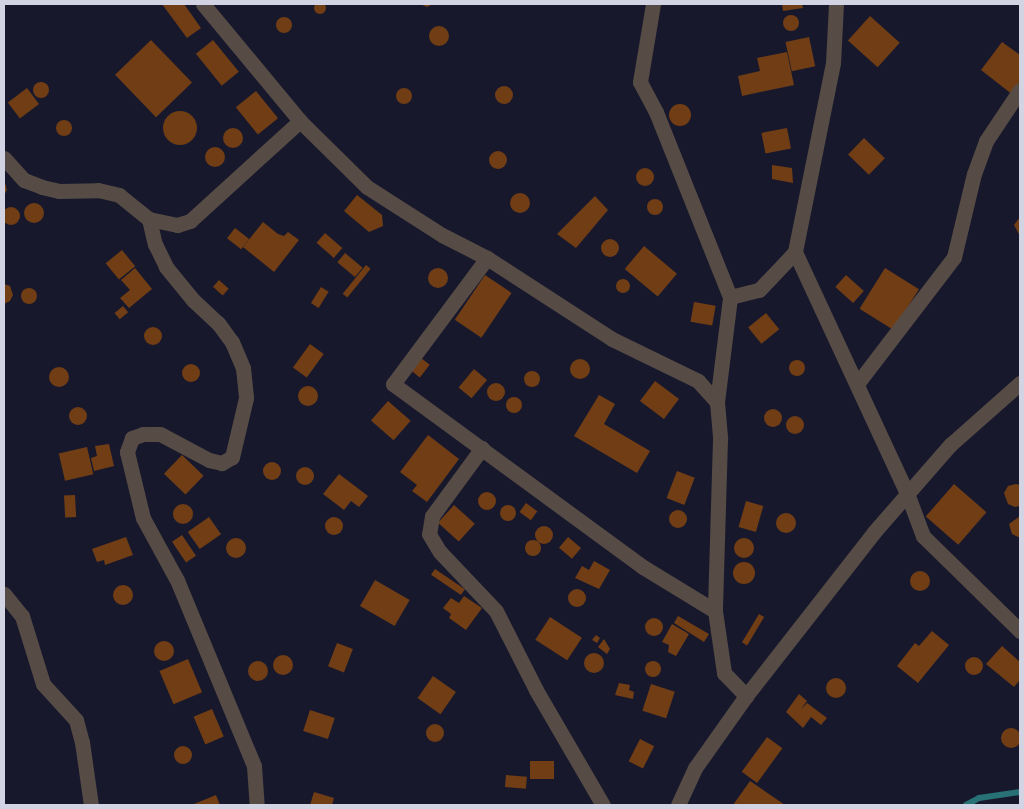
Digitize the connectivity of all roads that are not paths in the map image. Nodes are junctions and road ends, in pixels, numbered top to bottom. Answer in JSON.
{"nodes":[{"id":1,"x":203,"y":4,"type":"edge"},
{"id":2,"x":653,"y":4,"type":"edge"},
{"id":3,"x":836,"y":4,"type":"edge"},
{"id":4,"x":1020,"y":90,"type":"edge"},
{"id":5,"x":300,"y":121,"type":"junction"},
{"id":6,"x":4,"y":158,"type":"edge"},
{"id":7,"x":149,"y":219,"type":"junction"},
{"id":8,"x":795,"y":252,"type":"junction"},
{"id":9,"x":486,"y":258,"type":"junction"},
{"id":10,"x":730,"y":297,"type":"junction"},
{"id":11,"x":1020,"y":383,"type":"edge"},
{"id":12,"x":857,"y":384,"type":"junction"},
{"id":13,"x":717,"y":402,"type":"junction"},
{"id":14,"x":482,"y":448,"type":"junction"},
{"id":15,"x":907,"y":493,"type":"junction"},
{"id":16,"x":4,"y":594,"type":"edge"},
{"id":17,"x":714,"y":611,"type":"junction"},
{"id":18,"x":1020,"y":631,"type":"edge"},
{"id":19,"x":746,"y":696,"type":"junction"},
{"id":20,"x":91,"y":805,"type":"edge"},
{"id":21,"x":257,"y":805,"type":"edge"},
{"id":22,"x":603,"y":805,"type":"edge"},
{"id":23,"x":678,"y":805,"type":"edge"}],
"edges":[{"from":1,"to":5,"type":"street"},
{"from":2,"to":10,"type":"street"},
{"from":3,"to":8,"type":"street"},
{"from":4,"to":12,"type":"street"},
{"from":5,"to":7,"type":"street"},
{"from":5,"to":9,"type":"street"},
{"from":6,"to":7,"type":"street"},
{"from":7,"to":21,"type":"street"},
{"from":8,"to":10,"type":"street"},
{"from":8,"to":12,"type":"street"},
{"from":9,"to":13,"type":"street"},
{"from":9,"to":14,"type":"street"},
{"from":10,"to":13,"type":"street"},
{"from":11,"to":15,"type":"street"},
{"from":12,"to":15,"type":"street"},
{"from":13,"to":17,"type":"street"},
{"from":14,"to":17,"type":"street"},
{"from":14,"to":22,"type":"street"},
{"from":15,"to":18,"type":"street"},
{"from":15,"to":19,"type":"street"},
{"from":16,"to":20,"type":"street"},
{"from":17,"to":19,"type":"street"},
{"from":19,"to":23,"type":"street"}]}
